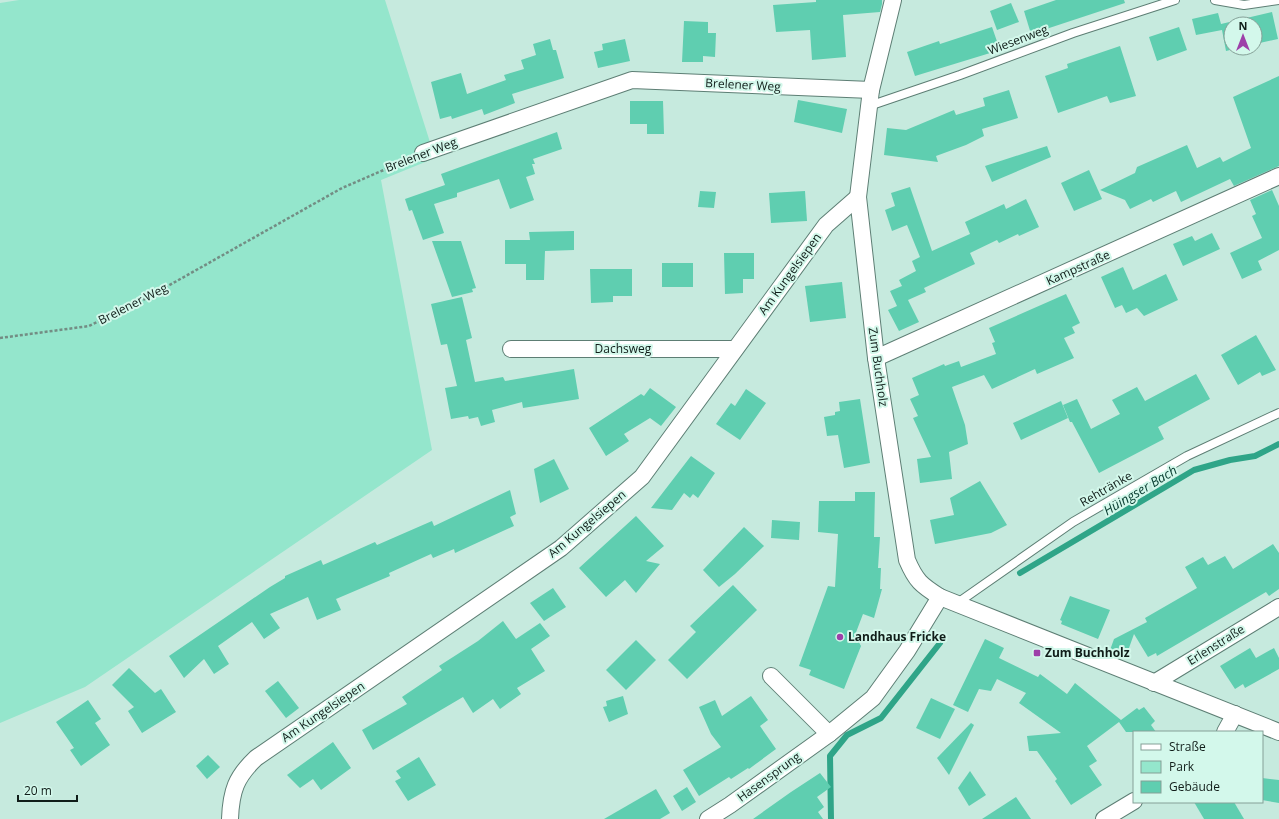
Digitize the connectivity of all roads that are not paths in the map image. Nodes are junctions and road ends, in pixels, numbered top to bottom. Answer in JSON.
{"nodes":[{"id":1,"x":893,"y":0,"type":"edge"},
{"id":2,"x":1176,"y":0,"type":"edge"},
{"id":3,"x":1215,"y":0,"type":"edge"},
{"id":4,"x":1279,"y":0,"type":"edge"},
{"id":5,"x":871,"y":90,"type":"junction"},
{"id":6,"x":869,"y":106,"type":"junction"},
{"id":7,"x":423,"y":153,"type":"road end"},
{"id":8,"x":1279,"y":176,"type":"edge"},
{"id":9,"x":858,"y":197,"type":"junction"},
{"id":10,"x":511,"y":349,"type":"dead end"},
{"id":11,"x":735,"y":349,"type":"junction"},
{"id":12,"x":876,"y":358,"type":"junction"},
{"id":13,"x":1279,"y":413,"type":"edge"},
{"id":14,"x":940,"y":597,"type":"junction"},
{"id":15,"x":956,"y":604,"type":"junction"},
{"id":16,"x":1279,"y":607,"type":"edge"},
{"id":17,"x":770,"y":676,"type":"dead end"},
{"id":18,"x":1154,"y":683,"type":"junction"},
{"id":19,"x":1235,"y":714,"type":"junction"},
{"id":20,"x":1226,"y":731,"type":"edge"},
{"id":21,"x":1279,"y":732,"type":"edge"},
{"id":22,"x":830,"y":734,"type":"junction"},
{"id":23,"x":1133,"y":802,"type":"edge"},
{"id":24,"x":230,"y":819,"type":"edge"},
{"id":25,"x":708,"y":819,"type":"edge"},
{"id":26,"x":1104,"y":819,"type":"edge"}],
"edges":[{"from":1,"to":5,"type":"street","name":"Zum Buchholz"},
{"from":2,"to":6,"type":"lane","name":"Wiesenweg"},
{"from":3,"to":4,"type":"lane"},
{"from":5,"to":6,"type":"street","name":"Zum Buchholz"},
{"from":5,"to":7,"type":"street","name":"Brelener Weg"},
{"from":6,"to":9,"type":"street","name":"Zum Buchholz"},
{"from":8,"to":12,"type":"street","name":"Kampstraße"},
{"from":9,"to":11,"type":"street","name":"Am Kungelsiepen"},
{"from":9,"to":12,"type":"street","name":"Zum Buchholz"},
{"from":10,"to":11,"type":"street","name":"Dachsweg"},
{"from":11,"to":24,"type":"street","name":"Am Kungelsiepen"},
{"from":12,"to":14,"type":"street","name":"Zum Buchholz"},
{"from":13,"to":15,"type":"lane","name":"Rehtränke"},
{"from":14,"to":15,"type":"street","name":"Zum Buchholz"},
{"from":14,"to":22,"type":"street","name":"Hasensprung"},
{"from":15,"to":18,"type":"street","name":"Zum Buchholz"},
{"from":16,"to":18,"type":"street","name":"Erlenstraße"},
{"from":17,"to":22,"type":"street"},
{"from":18,"to":19,"type":"street","name":"Zum Buchholz"},
{"from":19,"to":20,"type":"street"},
{"from":19,"to":21,"type":"street","name":"Zum Buchholz"},
{"from":22,"to":25,"type":"street","name":"Hasensprung"},
{"from":23,"to":26,"type":"street"}]}
